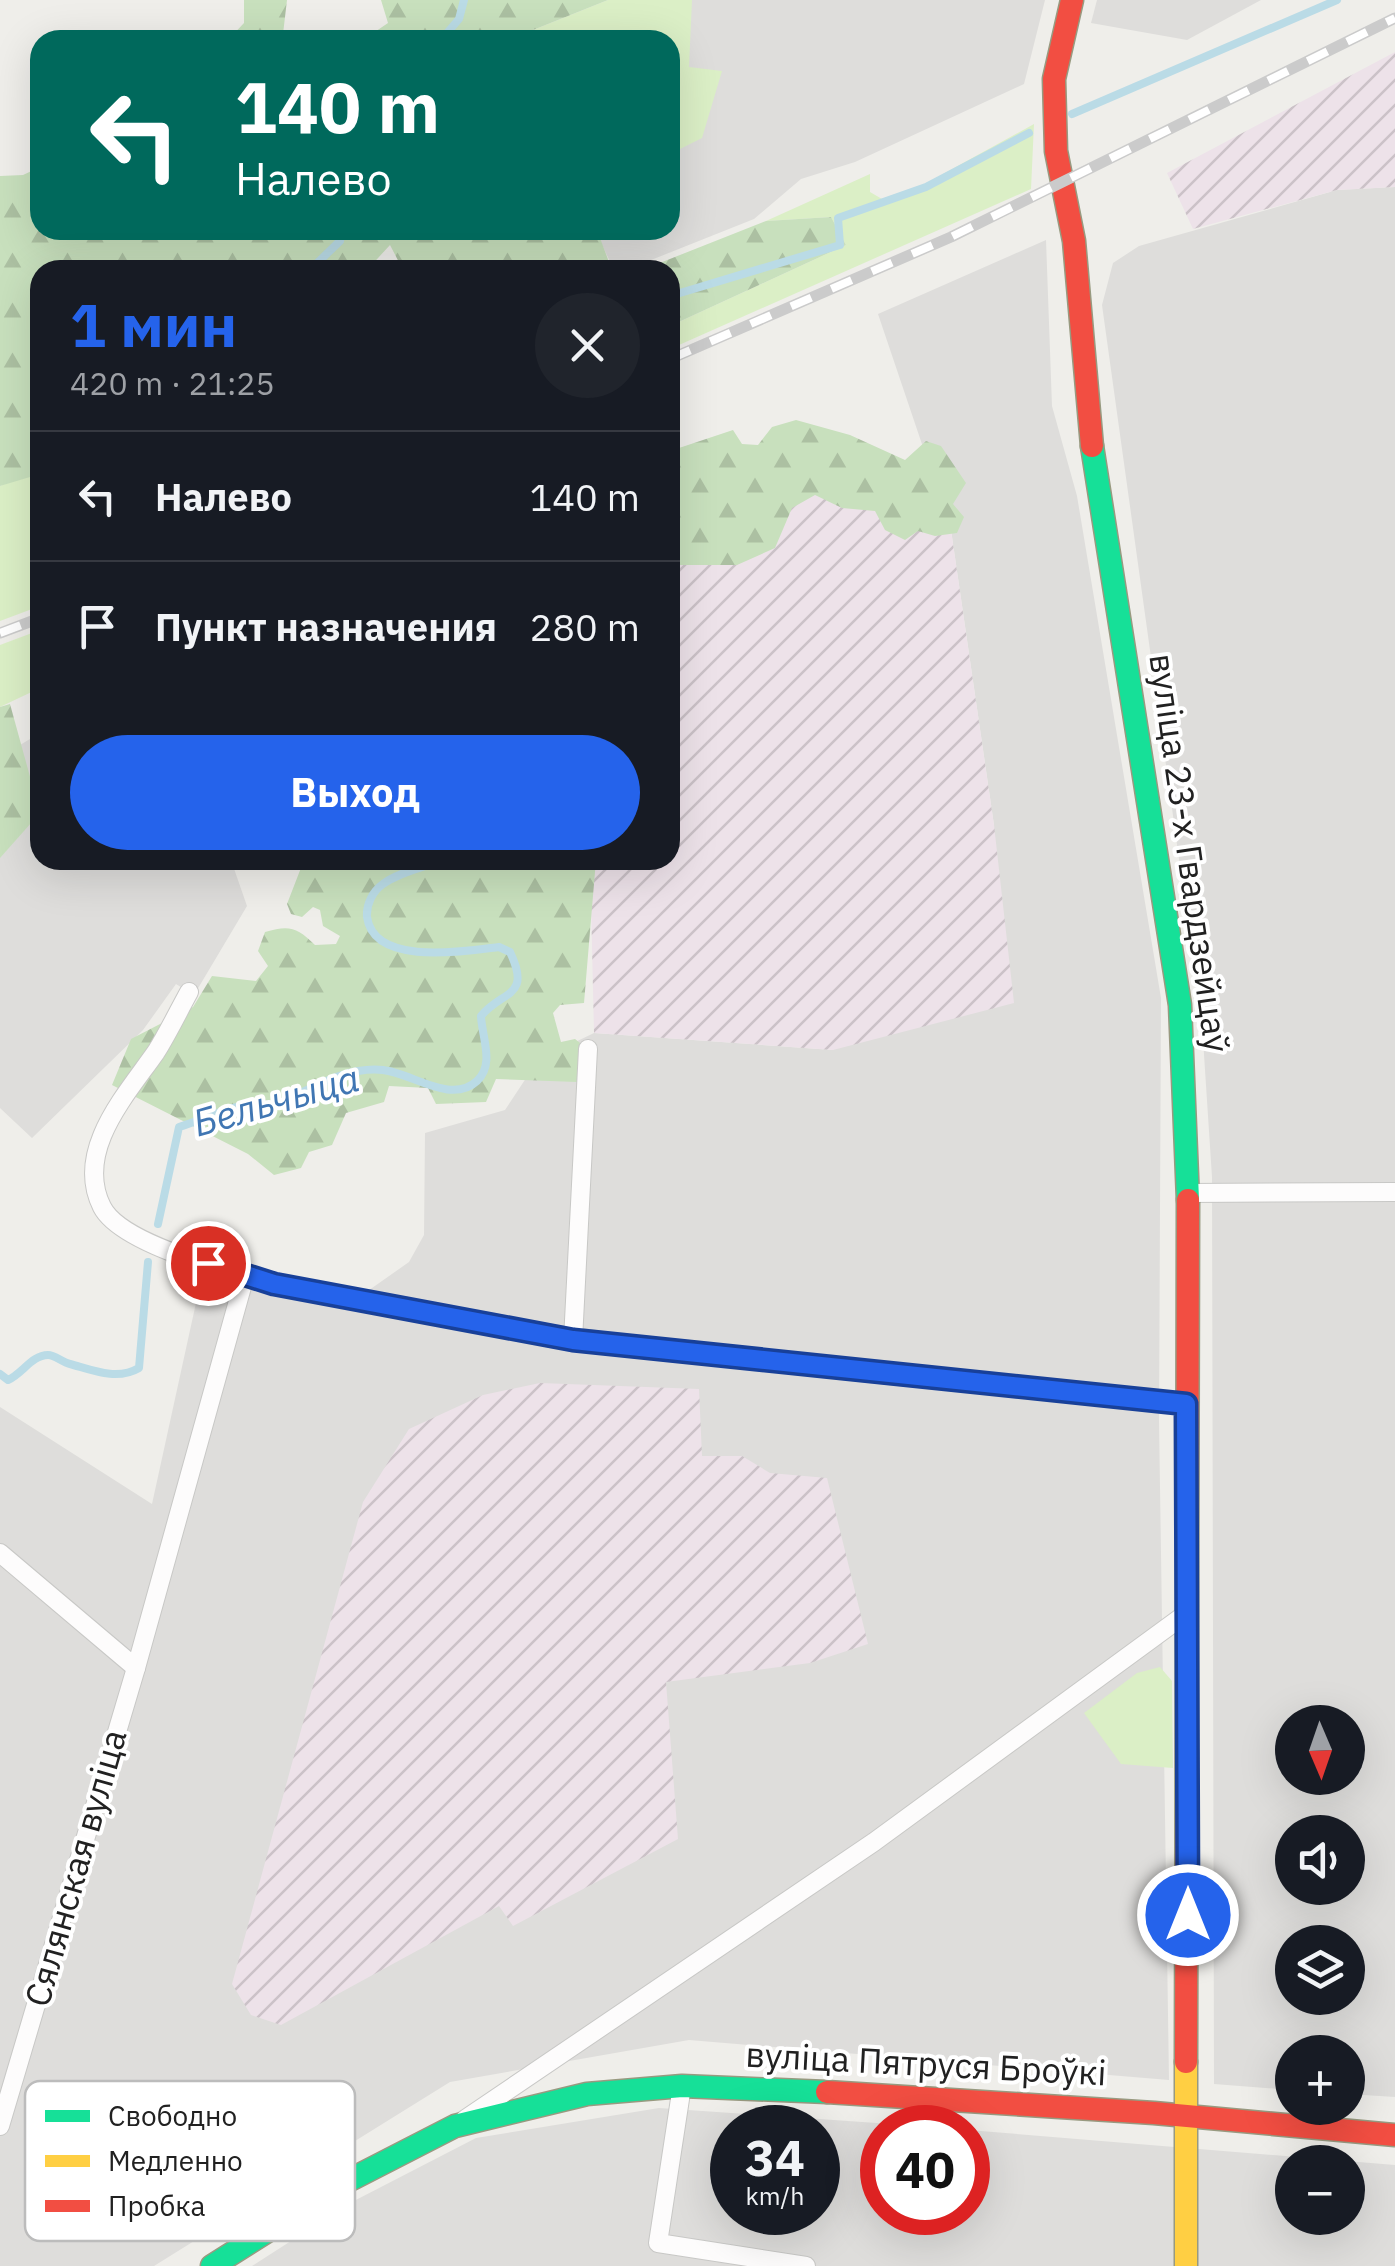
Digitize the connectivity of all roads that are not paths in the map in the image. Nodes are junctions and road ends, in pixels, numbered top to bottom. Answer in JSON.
{"nodes":[{"id":1,"x":1072,"y":0,"type":"edge"},
{"id":2,"x":189,"y":992,"type":"dead end"},
{"id":3,"x":588,"y":1049,"type":"dead end"},
{"id":4,"x":1395,"y":1192,"type":"edge"},
{"id":5,"x":1188,"y":1193,"type":"junction"},
{"id":6,"x":245,"y":1276,"type":"junction"},
{"id":7,"x":573,"y":1340,"type":"junction"},
{"id":8,"x":1186,"y":1404,"type":"junction"},
{"id":9,"x":0,"y":1554,"type":"edge"},
{"id":10,"x":1187,"y":1613,"type":"junction"},
{"id":11,"x":136,"y":1668,"type":"junction"},
{"id":12,"x":682,"y":2086,"type":"junction"},
{"id":13,"x":1186,"y":2117,"type":"junction"},
{"id":14,"x":0,"y":2126,"type":"edge"},
{"id":15,"x":455,"y":2126,"type":"junction"},
{"id":16,"x":1395,"y":2136,"type":"edge"},
{"id":17,"x":355,"y":2177,"type":"edge"},
{"id":18,"x":252,"y":2241,"type":"edge"},
{"id":19,"x":212,"y":2266,"type":"edge"},
{"id":20,"x":806,"y":2266,"type":"edge"},
{"id":21,"x":1186,"y":2266,"type":"edge"}],
"edges":[{"from":1,"to":5,"type":"street","name":"вуліца 23-х Гвардзейцаў"},
{"from":2,"to":6,"type":"street"},
{"from":3,"to":7,"type":"street"},
{"from":4,"to":5,"type":"street"},
{"from":5,"to":8,"type":"street","name":"вуліца 23-х Гвардзейцаў"},
{"from":6,"to":7,"type":"street"},
{"from":6,"to":11,"type":"street","name":"Сялянская вуліца"},
{"from":7,"to":8,"type":"street"},
{"from":8,"to":10,"type":"street","name":"вуліца 23-х Гвардзейцаў"},
{"from":9,"to":11,"type":"street"},
{"from":10,"to":13,"type":"street","name":"вуліца 23-х Гвардзейцаў"},
{"from":10,"to":15,"type":"street","name":"вуліца Пятруся Броўкі"},
{"from":11,"to":14,"type":"street","name":"Сялянская вуліца"},
{"from":12,"to":13,"type":"street","name":"вуліца Пятруся Броўкі"},
{"from":12,"to":15,"type":"street","name":"вуліца Пятруся Броўкі"},
{"from":12,"to":20,"type":"street"},
{"from":13,"to":16,"type":"street","name":"вуліца Пятруся Броўкі"},
{"from":13,"to":21,"type":"street","name":"вуліца 23-х Гвардзейцаў"},
{"from":15,"to":17,"type":"street","name":"вуліца Пятруся Броўкі"},
{"from":18,"to":19,"type":"street","name":"вуліца Пятруся Броўкі"}]}
